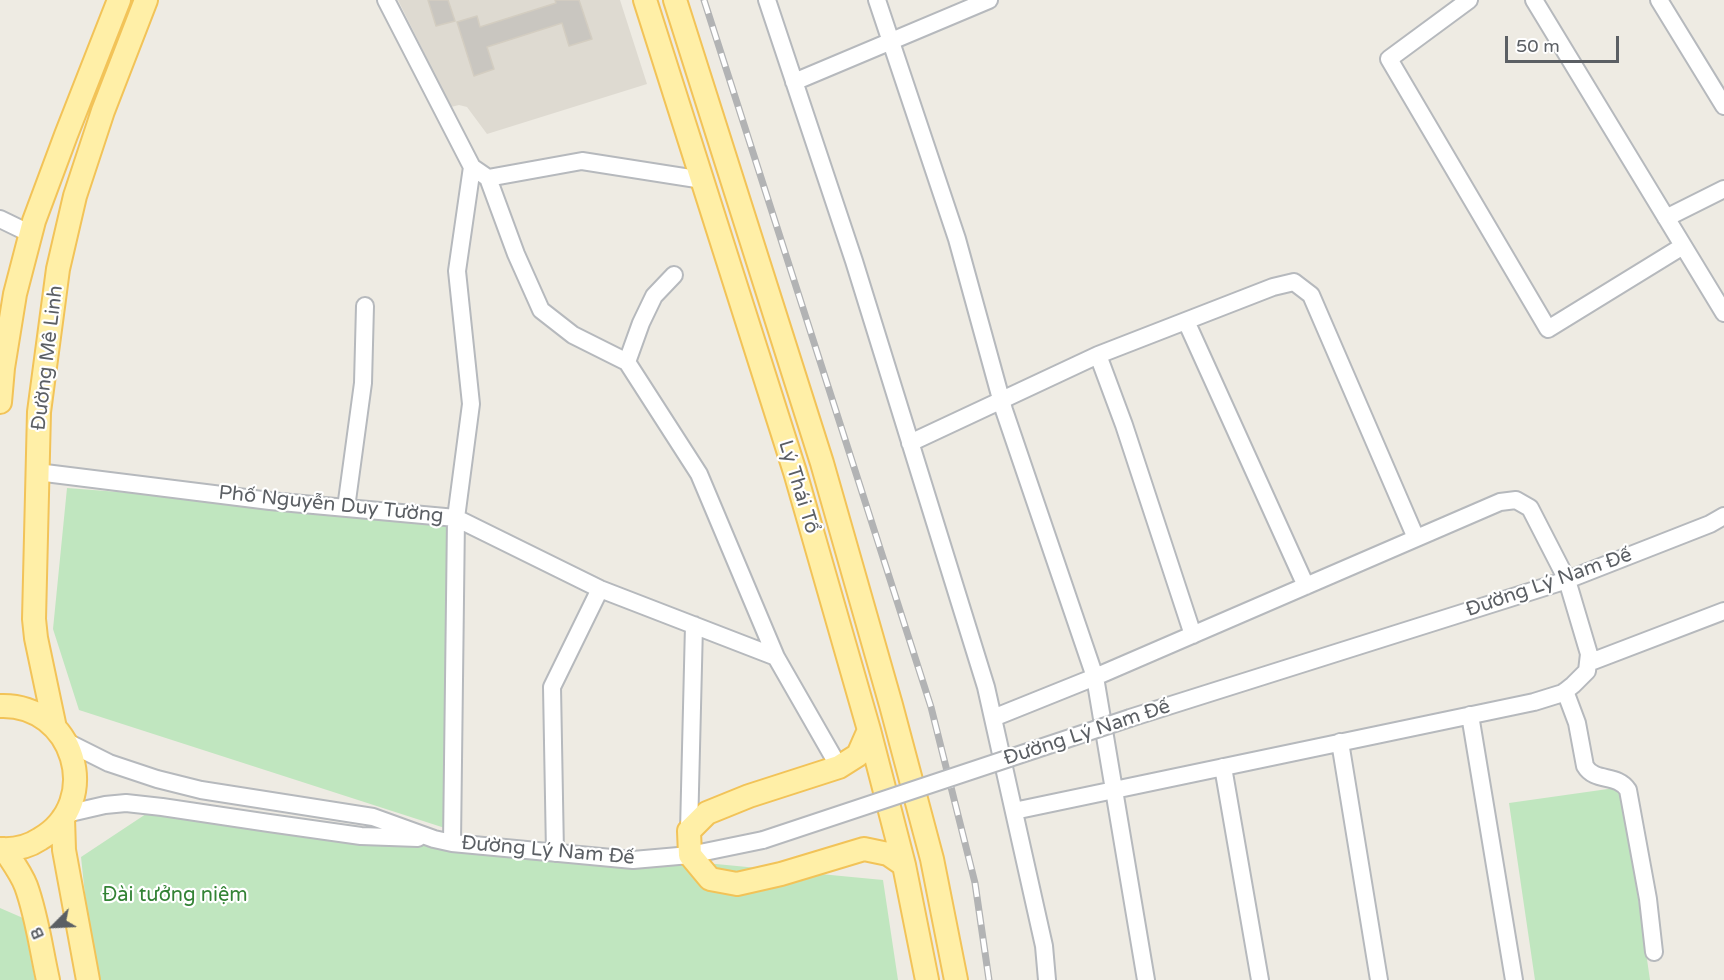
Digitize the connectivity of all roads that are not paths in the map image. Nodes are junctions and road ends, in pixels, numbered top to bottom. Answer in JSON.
{"nodes":[{"id":1,"x":119,"y":0,"type":"edge"},
{"id":2,"x":146,"y":0,"type":"edge"},
{"id":3,"x":386,"y":0,"type":"edge"},
{"id":4,"x":645,"y":0,"type":"edge"},
{"id":5,"x":675,"y":0,"type":"edge"},
{"id":6,"x":767,"y":0,"type":"edge"},
{"id":7,"x":877,"y":0,"type":"edge"},
{"id":8,"x":989,"y":0,"type":"edge"},
{"id":9,"x":1469,"y":0,"type":"edge"},
{"id":10,"x":1534,"y":0,"type":"edge"},
{"id":11,"x":1659,"y":0,"type":"edge"},
{"id":12,"x":890,"y":42,"type":"junction"},
{"id":13,"x":794,"y":82,"type":"junction"},
{"id":14,"x":1724,"y":106,"type":"edge"},
{"id":15,"x":472,"y":167,"type":"junction"},
{"id":16,"x":488,"y":178,"type":"junction"},
{"id":17,"x":703,"y":180,"type":"junction"},
{"id":18,"x":1724,"y":189,"type":"edge"},
{"id":19,"x":1666,"y":218,"type":"junction"},
{"id":20,"x":0,"y":219,"type":"edge"},
{"id":21,"x":31,"y":234,"type":"junction"},
{"id":22,"x":1683,"y":246,"type":"junction"},
{"id":23,"x":674,"y":275,"type":"dead end"},
{"id":24,"x":364,"y":306,"type":"dead end"},
{"id":25,"x":1724,"y":314,"type":"edge"},
{"id":26,"x":1186,"y":321,"type":"junction"},
{"id":27,"x":1098,"y":355,"type":"junction"},
{"id":28,"x":627,"y":362,"type":"junction"},
{"id":29,"x":1001,"y":399,"type":"junction"},
{"id":30,"x":0,"y":402,"type":"edge"},
{"id":31,"x":910,"y":443,"type":"junction"},
{"id":32,"x":37,"y":472,"type":"junction"},
{"id":33,"x":346,"y":508,"type":"junction"},
{"id":34,"x":1724,"y":516,"type":"edge"},
{"id":35,"x":456,"y":518,"type":"junction"},
{"id":36,"x":1416,"y":538,"type":"junction"},
{"id":37,"x":1567,"y":580,"type":"junction"},
{"id":38,"x":1306,"y":586,"type":"junction"},
{"id":39,"x":600,"y":589,"type":"junction"},
{"id":40,"x":1724,"y":612,"type":"edge"},
{"id":41,"x":694,"y":625,"type":"junction"},
{"id":42,"x":1193,"y":635,"type":"junction"},
{"id":43,"x":873,"y":641,"type":"junction"},
{"id":44,"x":846,"y":649,"type":"junction"},
{"id":45,"x":776,"y":657,"type":"junction"},
{"id":46,"x":1588,"y":663,"type":"junction"},
{"id":47,"x":1095,"y":677,"type":"junction"},
{"id":48,"x":1565,"y":691,"type":"junction"},
{"id":49,"x":0,"y":706,"type":"edge"},
{"id":50,"x":1470,"y":715,"type":"junction"},
{"id":51,"x":993,"y":718,"type":"junction"},
{"id":52,"x":869,"y":730,"type":"junction"},
{"id":53,"x":60,"y":734,"type":"junction"},
{"id":54,"x":1340,"y":742,"type":"junction"},
{"id":55,"x":839,"y":767,"type":"junction"},
{"id":56,"x":1223,"y":767,"type":"junction"},
{"id":57,"x":1114,"y":790,"type":"junction"},
{"id":58,"x":1014,"y":811,"type":"junction"},
{"id":59,"x":65,"y":816,"type":"junction"},
{"id":60,"x":689,"y":831,"type":"junction"},
{"id":61,"x":434,"y":839,"type":"junction"},
{"id":62,"x":452,"y":843,"type":"junction"},
{"id":63,"x":2,"y":849,"type":"edge"},
{"id":64,"x":555,"y":853,"type":"junction"},
{"id":65,"x":690,"y":855,"type":"junction"},
{"id":66,"x":904,"y":865,"type":"junction"},
{"id":67,"x":950,"y":952,"type":"junction"},
{"id":68,"x":1654,"y":952,"type":"dead end"},
{"id":69,"x":925,"y":969,"type":"edge"},
{"id":70,"x":48,"y":980,"type":"edge"},
{"id":71,"x":88,"y":980,"type":"edge"},
{"id":72,"x":956,"y":980,"type":"edge"},
{"id":73,"x":1047,"y":980,"type":"edge"},
{"id":74,"x":1146,"y":980,"type":"edge"},
{"id":75,"x":1260,"y":980,"type":"edge"},
{"id":76,"x":1378,"y":980,"type":"edge"},
{"id":77,"x":1514,"y":980,"type":"edge"}],
"edges":[{"from":1,"to":21,"type":"main road","name":"Đường Mê Linh"},
{"from":2,"to":32,"type":"main road","name":"Đường Mê Linh"},
{"from":3,"to":15,"type":"street"},
{"from":4,"to":17,"type":"main road","name":"Lý Thái Tổ"},
{"from":5,"to":43,"type":"main road","name":"Lý Thái Tổ"},
{"from":6,"to":13,"type":"street"},
{"from":7,"to":12,"type":"street"},
{"from":8,"to":12,"type":"street"},
{"from":9,"to":22,"type":"street"},
{"from":10,"to":19,"type":"street"},
{"from":11,"to":14,"type":"street"},
{"from":12,"to":13,"type":"street"},
{"from":12,"to":29,"type":"street"},
{"from":13,"to":31,"type":"street"},
{"from":15,"to":16,"type":"street"},
{"from":15,"to":35,"type":"street"},
{"from":16,"to":17,"type":"street"},
{"from":16,"to":28,"type":"street"},
{"from":17,"to":44,"type":"main road","name":"Lý Thái Tổ"},
{"from":18,"to":19,"type":"street"},
{"from":19,"to":22,"type":"street"},
{"from":20,"to":21,"type":"street"},
{"from":21,"to":30,"type":"main road","name":"Đường Mê Linh"},
{"from":22,"to":25,"type":"street"},
{"from":23,"to":28,"type":"street"},
{"from":24,"to":33,"type":"street"},
{"from":26,"to":27,"type":"street"},
{"from":26,"to":36,"type":"street"},
{"from":26,"to":38,"type":"street"},
{"from":27,"to":29,"type":"street"},
{"from":27,"to":42,"type":"street"},
{"from":28,"to":45,"type":"street"},
{"from":29,"to":31,"type":"street"},
{"from":29,"to":47,"type":"street"},
{"from":31,"to":51,"type":"street"},
{"from":32,"to":33,"type":"street","name":"Phố Nguyễn Duy Tường"},
{"from":32,"to":53,"type":"main road","name":"Đường Mê Linh"},
{"from":33,"to":35,"type":"street","name":"Phố Nguyễn Duy Tường"},
{"from":34,"to":37,"type":"street","name":"Đường Lý Nam Đế"},
{"from":35,"to":39,"type":"street","name":"Phố Nguyễn Duy Tường"},
{"from":35,"to":62,"type":"street"},
{"from":36,"to":37,"type":"street"},
{"from":36,"to":38,"type":"street"},
{"from":37,"to":46,"type":"street"},
{"from":37,"to":65,"type":"street","name":"Đường Lý Nam Đế","bridge":true},
{"from":38,"to":42,"type":"street"},
{"from":39,"to":41,"type":"street","name":"Phố Nguyễn Duy Tường"},
{"from":39,"to":64,"type":"street"},
{"from":40,"to":46,"type":"street"},
{"from":41,"to":45,"type":"street","name":"Phố Nguyễn Duy Tường"},
{"from":41,"to":60,"type":"street"},
{"from":42,"to":47,"type":"street"},
{"from":43,"to":44,"type":"main road"},
{"from":43,"to":67,"type":"main road","name":"Lý Thái Tổ"},
{"from":44,"to":52,"type":"main road","name":"Lý Thái Tổ"},
{"from":45,"to":55,"type":"street"},
{"from":46,"to":48,"type":"street"},
{"from":47,"to":51,"type":"street"},
{"from":47,"to":57,"type":"street"},
{"from":48,"to":50,"type":"street"},
{"from":48,"to":68,"type":"street"},
{"from":49,"to":53,"type":"main road"},
{"from":50,"to":54,"type":"street"},
{"from":50,"to":77,"type":"street"},
{"from":51,"to":58,"type":"street"},
{"from":52,"to":55,"type":"main road"},
{"from":52,"to":66,"type":"main road","name":"Lý Thái Tổ"},
{"from":53,"to":59,"type":"main road","name":"Đường Mê Linh"},
{"from":53,"to":61,"type":"street","name":"Đường Lý Nam Đế"},
{"from":54,"to":56,"type":"street"},
{"from":54,"to":76,"type":"street"},
{"from":55,"to":60,"type":"main road"},
{"from":56,"to":57,"type":"street"},
{"from":56,"to":75,"type":"street"},
{"from":57,"to":58,"type":"street"},
{"from":57,"to":74,"type":"street"},
{"from":58,"to":73,"type":"street"},
{"from":59,"to":61,"type":"street","name":"Đường Lý Nam Đế"},
{"from":59,"to":63,"type":"main road"},
{"from":59,"to":71,"type":"main road"},
{"from":60,"to":65,"type":"main road"},
{"from":61,"to":62,"type":"street","name":"Đường Lý Nam Đế"},
{"from":62,"to":64,"type":"street","name":"Đường Lý Nam Đế"},
{"from":63,"to":70,"type":"main road"},
{"from":64,"to":65,"type":"street","name":"Đường Lý Nam Đế"},
{"from":65,"to":66,"type":"main road"},
{"from":66,"to":69,"type":"main road","name":"Lý Thái Tổ"},
{"from":67,"to":69,"type":"main road"},
{"from":67,"to":72,"type":"main road","name":"Lý Thái Tổ"}]}
